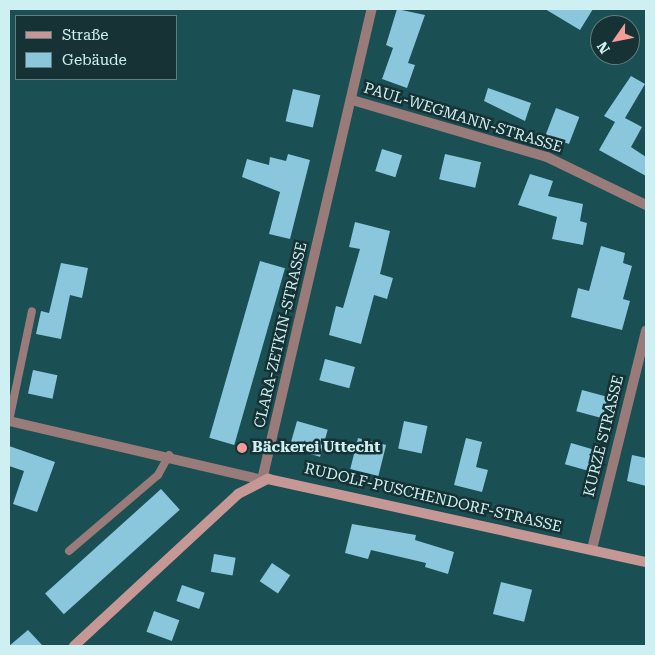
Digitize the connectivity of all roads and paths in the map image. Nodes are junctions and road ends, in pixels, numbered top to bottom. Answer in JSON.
{"nodes":[{"id":1,"x":372,"y":9,"type":"edge"},
{"id":2,"x":352,"y":100,"type":"junction"},
{"id":3,"x":646,"y":205,"type":"edge"},
{"id":4,"x":32,"y":311,"type":"dead end"},
{"id":5,"x":646,"y":331,"type":"edge"},
{"id":6,"x":9,"y":421,"type":"edge"},
{"id":7,"x":169,"y":455,"type":"junction"},
{"id":8,"x":262,"y":480,"type":"junction"},
{"id":9,"x":592,"y":548,"type":"junction"},
{"id":10,"x":69,"y":551,"type":"dead end"},
{"id":11,"x":646,"y":562,"type":"edge"},
{"id":12,"x":74,"y":646,"type":"edge"}],
"edges":[{"from":1,"to":2,"type":"street","name":"CLARA-ZETKIN-STRASSE"},
{"from":2,"to":3,"type":"street","name":"PAUL-WEGMANN-STRASSE"},
{"from":2,"to":8,"type":"street","name":"CLARA-ZETKIN-STRASSE"},
{"from":4,"to":6,"type":"lane"},
{"from":5,"to":9,"type":"street","name":"KURZE STRASSE"},
{"from":6,"to":7,"type":"street","name":"RUDOLF-PUSCHENDORF-STRASSE"},
{"from":7,"to":8,"type":"street","name":"RUDOLF-PUSCHENDORF-STRASSE"},
{"from":7,"to":10,"type":"lane"},
{"from":8,"to":9,"type":"street","name":"RUDOLF-PUSCHENDORF-STRASSE"},
{"from":8,"to":12,"type":"street"},
{"from":9,"to":11,"type":"street","name":"RUDOLF-PUSCHENDORF-STRASSE"}]}
